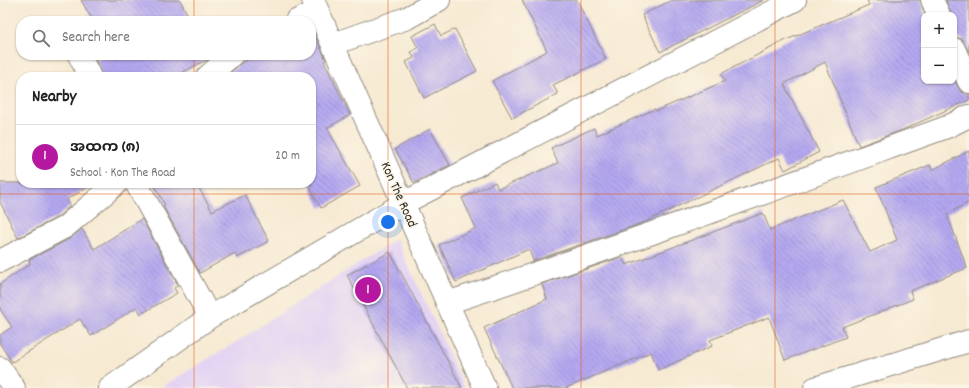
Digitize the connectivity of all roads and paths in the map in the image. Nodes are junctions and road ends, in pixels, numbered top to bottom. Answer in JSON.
{"nodes":[{"id":1,"x":438,"y":0,"type":"edge"},
{"id":2,"x":795,"y":0,"type":"edge"},
{"id":3,"x":932,"y":0,"type":"edge"},
{"id":4,"x":316,"y":5,"type":"edge"},
{"id":5,"x":938,"y":12,"type":"edge"},
{"id":6,"x":302,"y":16,"type":"edge"},
{"id":7,"x":333,"y":44,"type":"junction"},
{"id":8,"x":957,"y":56,"type":"edge"},
{"id":9,"x":82,"y":60,"type":"edge"},
{"id":10,"x":226,"y":60,"type":"edge"},
{"id":11,"x":88,"y":72,"type":"edge"},
{"id":12,"x":213,"y":72,"type":"edge"},
{"id":13,"x":969,"y":82,"type":"edge"},
{"id":14,"x":969,"y":116,"type":"edge"},
{"id":15,"x":111,"y":188,"type":"edge"},
{"id":16,"x":139,"y":188,"type":"edge"},
{"id":17,"x":404,"y":203,"type":"junction"},
{"id":18,"x":0,"y":261,"type":"edge"},
{"id":19,"x":447,"y":303,"type":"junction"},
{"id":20,"x":210,"y":316,"type":"junction"},
{"id":21,"x":969,"y":341,"type":"edge"},
{"id":22,"x":0,"y":368,"type":"edge"},
{"id":23,"x":14,"y":388,"type":"edge"},
{"id":24,"x":110,"y":388,"type":"edge"},
{"id":25,"x":485,"y":388,"type":"edge"},
{"id":26,"x":815,"y":388,"type":"edge"}],
"edges":[{"from":1,"to":7,"type":"street"},
{"from":2,"to":17,"type":"street"},
{"from":3,"to":5,"type":"street"},
{"from":4,"to":6,"type":"street"},
{"from":4,"to":7,"type":"street","name":"Kon The Road"},
{"from":7,"to":17,"type":"street","name":"Kon The Road"},
{"from":8,"to":13,"type":"street"},
{"from":9,"to":11,"type":"street"},
{"from":10,"to":12,"type":"street"},
{"from":14,"to":19,"type":"street"},
{"from":15,"to":18,"type":"street"},
{"from":16,"to":20,"type":"street"},
{"from":17,"to":19,"type":"street","name":"Kon The Road"},
{"from":17,"to":20,"type":"street"},
{"from":19,"to":25,"type":"street","name":"Kon The Road"},
{"from":20,"to":24,"type":"street"},
{"from":21,"to":26,"type":"street"},
{"from":22,"to":23,"type":"street"}]}
